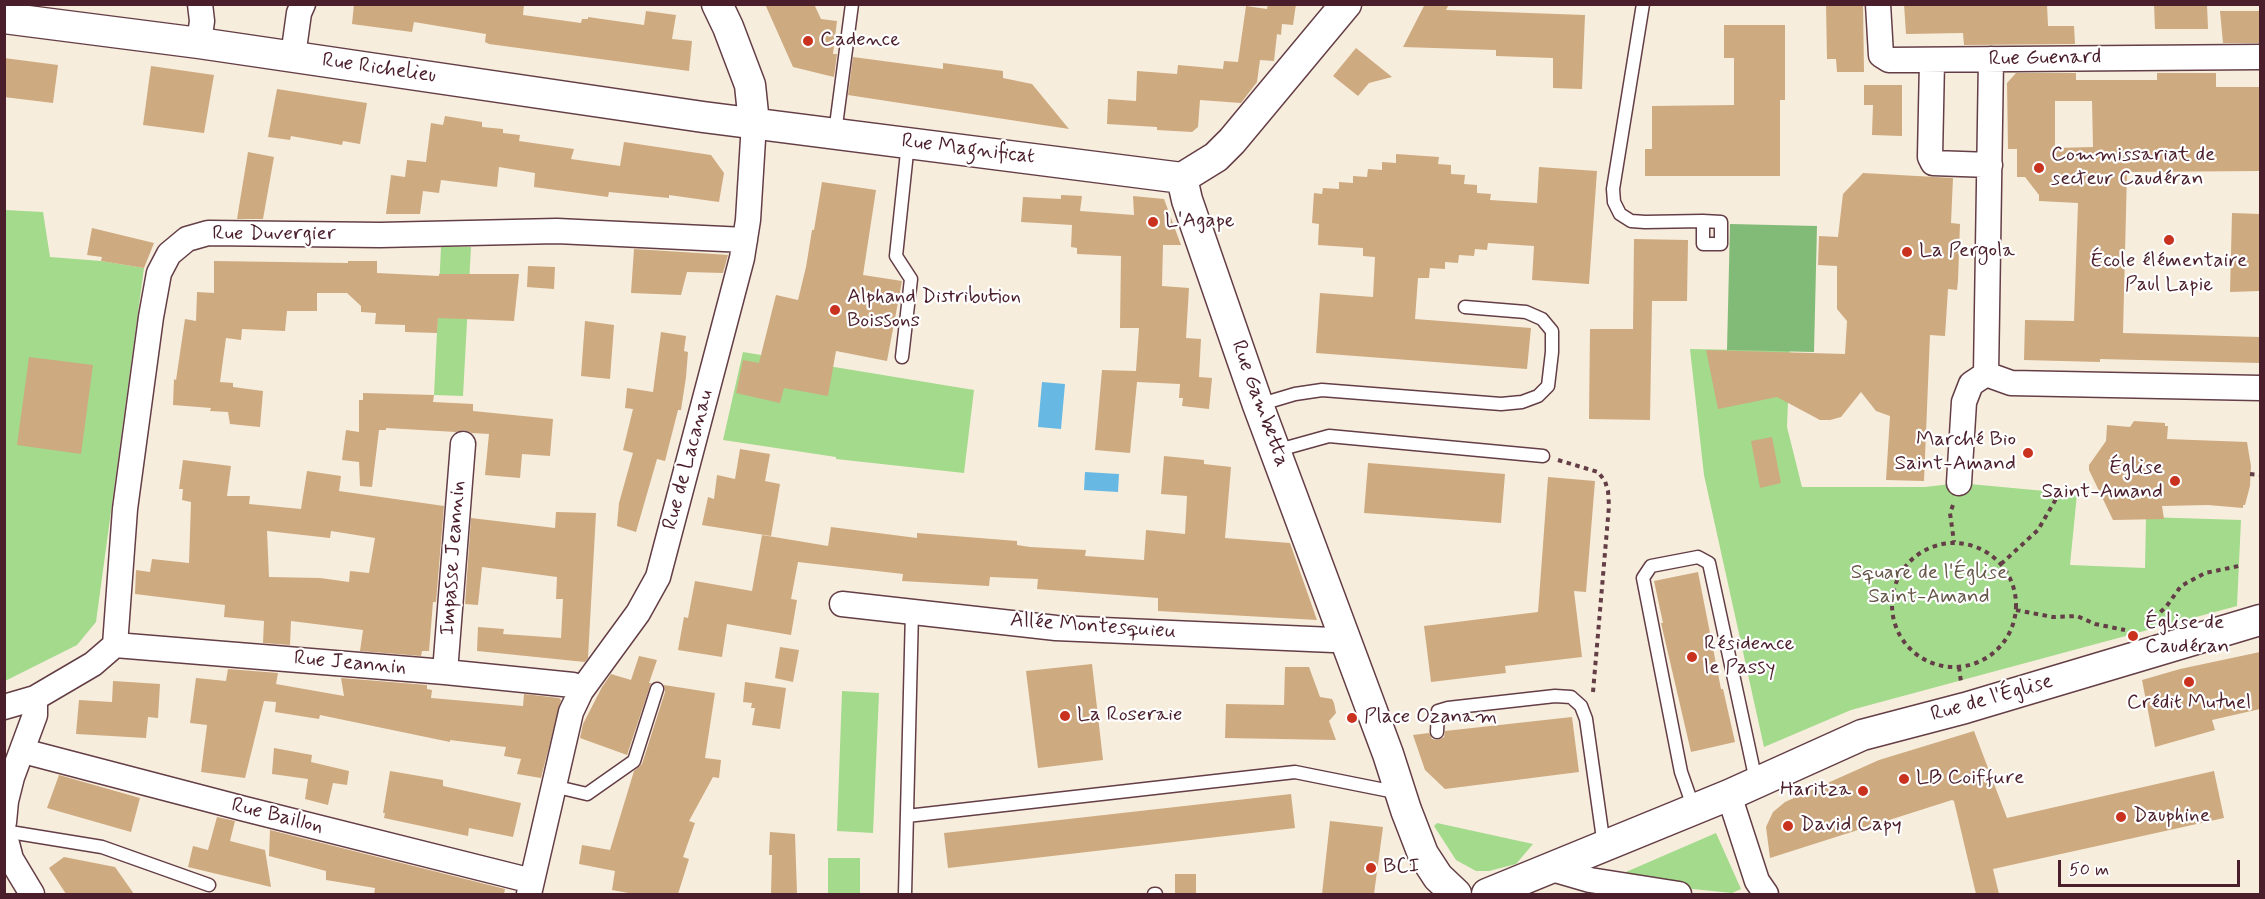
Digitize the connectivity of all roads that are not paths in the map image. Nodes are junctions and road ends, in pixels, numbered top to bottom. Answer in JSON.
{"nodes":[{"id":1,"x":200,"y":4,"type":"edge"},
{"id":2,"x":303,"y":4,"type":"edge"},
{"id":3,"x":717,"y":4,"type":"edge"},
{"id":4,"x":852,"y":4,"type":"edge"},
{"id":5,"x":1346,"y":4,"type":"edge"},
{"id":6,"x":1642,"y":4,"type":"edge"},
{"id":7,"x":1878,"y":4,"type":"edge"},
{"id":8,"x":4,"y":18,"type":"edge"},
{"id":9,"x":199,"y":43,"type":"junction"},
{"id":10,"x":293,"y":56,"type":"junction"},
{"id":11,"x":2260,"y":57,"type":"edge"},
{"id":12,"x":1991,"y":59,"type":"junction"},
{"id":13,"x":1932,"y":61,"type":"junction"},
{"id":14,"x":754,"y":123,"type":"junction"},
{"id":15,"x":835,"y":133,"type":"junction"},
{"id":16,"x":908,"y":142,"type":"junction"},
{"id":17,"x":1990,"y":165,"type":"junction"},
{"id":18,"x":1182,"y":178,"type":"junction"},
{"id":19,"x":1703,"y":221,"type":"dead end"},
{"id":20,"x":745,"y":240,"type":"junction"},
{"id":21,"x":1465,"y":307,"type":"dead end"},
{"id":22,"x":902,"y":357,"type":"dead end"},
{"id":23,"x":1986,"y":374,"type":"junction"},
{"id":24,"x":2260,"y":388,"type":"edge"},
{"id":25,"x":1258,"y":405,"type":"junction"},
{"id":26,"x":463,"y":444,"type":"dead end"},
{"id":27,"x":1275,"y":451,"type":"junction"},
{"id":28,"x":1543,"y":456,"type":"road end"},
{"id":29,"x":1959,"y":483,"type":"road end"},
{"id":30,"x":842,"y":604,"type":"dead end"},
{"id":31,"x":912,"y":611,"type":"junction"},
{"id":32,"x":2260,"y":620,"type":"edge"},
{"id":33,"x":1344,"y":637,"type":"junction"},
{"id":34,"x":116,"y":645,"type":"junction"},
{"id":35,"x":445,"y":672,"type":"junction"},
{"id":36,"x":657,"y":689,"type":"dead end"},
{"id":37,"x":581,"y":691,"type":"junction"},
{"id":38,"x":35,"y":698,"type":"junction"},
{"id":39,"x":4,"y":707,"type":"edge"},
{"id":40,"x":1437,"y":732,"type":"dead end"},
{"id":41,"x":23,"y":751,"type":"junction"},
{"id":42,"x":1756,"y":782,"type":"junction"},
{"id":43,"x":553,"y":786,"type":"junction"},
{"id":44,"x":1401,"y":793,"type":"junction"},
{"id":45,"x":1729,"y":795,"type":"junction"},
{"id":46,"x":1694,"y":810,"type":"junction"},
{"id":47,"x":907,"y":816,"type":"junction"},
{"id":48,"x":4,"y":822,"type":"edge"},
{"id":49,"x":4,"y":832,"type":"edge"},
{"id":50,"x":1604,"y":848,"type":"junction"},
{"id":51,"x":1552,"y":869,"type":"junction"},
{"id":52,"x":209,"y":885,"type":"dead end"},
{"id":53,"x":530,"y":887,"type":"edge"},
{"id":54,"x":1756,"y":890,"type":"edge"},
{"id":55,"x":32,"y":894,"type":"edge"},
{"id":56,"x":905,"y":894,"type":"edge"},
{"id":57,"x":1456,"y":894,"type":"edge"},
{"id":58,"x":1487,"y":894,"type":"edge"},
{"id":59,"x":1679,"y":894,"type":"edge"}],
"edges":[{"from":1,"to":9,"type":"street"},
{"from":2,"to":10,"type":"street"},
{"from":3,"to":14,"type":"street","name":"Rue de Lacanau"},
{"from":4,"to":15,"type":"lane"},
{"from":5,"to":18,"type":"street"},
{"from":6,"to":19,"type":"lane"},
{"from":7,"to":13,"type":"street","name":"Rue Guenard"},
{"from":8,"to":9,"type":"street","name":"Rue Richelieu"},
{"from":9,"to":10,"type":"street","name":"Rue Richelieu"},
{"from":10,"to":14,"type":"street","name":"Rue Richelieu"},
{"from":11,"to":12,"type":"street","name":"Rue Guenard"},
{"from":12,"to":13,"type":"street","name":"Rue Guenard"},
{"from":12,"to":17,"type":"street"},
{"from":13,"to":17,"type":"street"},
{"from":14,"to":15,"type":"street","name":"Rue Magnificat"},
{"from":14,"to":20,"type":"street","name":"Rue de Lacanau"},
{"from":15,"to":16,"type":"street","name":"Rue Magnificat"},
{"from":16,"to":18,"type":"street","name":"Rue Magnificat"},
{"from":16,"to":22,"type":"lane"},
{"from":17,"to":23,"type":"street"},
{"from":18,"to":25,"type":"street","name":"Rue Gambetta"},
{"from":20,"to":34,"type":"street","name":"Rue Duvergier"},
{"from":20,"to":37,"type":"street","name":"Rue de Lacanau"},
{"from":21,"to":25,"type":"lane"},
{"from":23,"to":24,"type":"street"},
{"from":23,"to":29,"type":"street"},
{"from":25,"to":27,"type":"street","name":"Rue Gambetta"},
{"from":26,"to":35,"type":"street","name":"Impasse Jeannin"},
{"from":27,"to":28,"type":"lane"},
{"from":27,"to":33,"type":"street","name":"Rue Gambetta"},
{"from":30,"to":31,"type":"street","name":"Allée Montesquieu"},
{"from":31,"to":33,"type":"street","name":"Allée Montesquieu"},
{"from":31,"to":47,"type":"lane"},
{"from":32,"to":42,"type":"street","name":"Rue de l'Église"},
{"from":33,"to":44,"type":"street","name":"Rue Gambetta"},
{"from":34,"to":35,"type":"street","name":"Rue Jeannin"},
{"from":34,"to":38,"type":"street"},
{"from":35,"to":37,"type":"street","name":"Rue Jeannin"},
{"from":36,"to":43,"type":"lane"},
{"from":37,"to":43,"type":"street","name":"Rue de Lacanau"},
{"from":38,"to":39,"type":"street"},
{"from":38,"to":41,"type":"street"},
{"from":40,"to":50,"type":"lane"},
{"from":41,"to":48,"type":"street"},
{"from":41,"to":53,"type":"street","name":"Rue Baillon"},
{"from":42,"to":45,"type":"street","name":"Rue de l'Église"},
{"from":42,"to":46,"type":"lane"},
{"from":43,"to":53,"type":"street","name":"Rue de Lacanau"},
{"from":44,"to":47,"type":"lane"},
{"from":44,"to":57,"type":"street","name":"Rue Gambetta"},
{"from":45,"to":46,"type":"street","name":"Rue de l'Église"},
{"from":45,"to":54,"type":"street"},
{"from":46,"to":50,"type":"street","name":"Rue de l'Église"},
{"from":47,"to":56,"type":"lane"},
{"from":49,"to":52,"type":"lane"},
{"from":49,"to":55,"type":"street"},
{"from":50,"to":51,"type":"street","name":"Rue de l'Église"},
{"from":51,"to":58,"type":"street","name":"Rue de l'Église"},
{"from":51,"to":59,"type":"street"}]}
